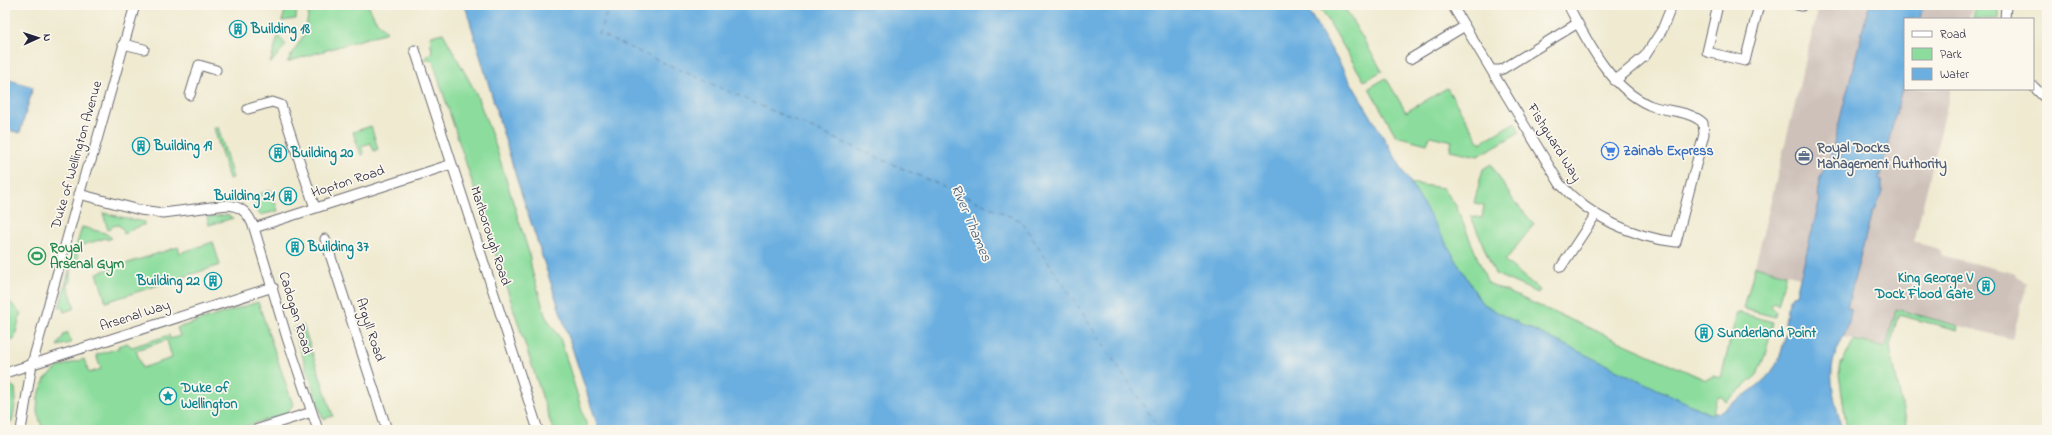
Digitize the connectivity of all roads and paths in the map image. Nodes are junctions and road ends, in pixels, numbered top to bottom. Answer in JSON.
{"nodes":[{"id":1,"x":135,"y":5,"type":"edge"},
{"id":2,"x":1452,"y":5,"type":"edge"},
{"id":3,"x":1568,"y":5,"type":"edge"},
{"id":4,"x":1718,"y":5,"type":"edge"},
{"id":5,"x":1759,"y":5,"type":"edge"},
{"id":6,"x":2006,"y":5,"type":"edge"},
{"id":7,"x":1671,"y":6,"type":"edge"},
{"id":8,"x":2006,"y":18,"type":"edge"},
{"id":9,"x":1578,"y":23,"type":"junction"},
{"id":10,"x":1465,"y":26,"type":"junction"},
{"id":11,"x":123,"y":44,"type":"junction"},
{"id":12,"x":144,"y":50,"type":"dead end"},
{"id":13,"x":415,"y":50,"type":"dead end"},
{"id":14,"x":1410,"y":59,"type":"dead end"},
{"id":15,"x":216,"y":70,"type":"dead end"},
{"id":16,"x":1493,"y":70,"type":"junction"},
{"id":17,"x":1615,"y":81,"type":"junction"},
{"id":18,"x":2034,"y":87,"type":"edge"},
{"id":19,"x":190,"y":96,"type":"dead end"},
{"id":20,"x":2047,"y":100,"type":"edge"},
{"id":21,"x":248,"y":109,"type":"dead end"},
{"id":22,"x":452,"y":164,"type":"junction"},
{"id":23,"x":79,"y":194,"type":"junction"},
{"id":24,"x":315,"y":208,"type":"junction"},
{"id":25,"x":1596,"y":214,"type":"junction"},
{"id":26,"x":254,"y":228,"type":"junction"},
{"id":27,"x":325,"y":239,"type":"dead end"},
{"id":28,"x":1561,"y":267,"type":"dead end"},
{"id":29,"x":273,"y":287,"type":"junction"},
{"id":30,"x":32,"y":364,"type":"junction"},
{"id":31,"x":5,"y":372,"type":"edge"},
{"id":32,"x":312,"y":412,"type":"junction"},
{"id":33,"x":21,"y":430,"type":"edge"},
{"id":34,"x":255,"y":430,"type":"edge"},
{"id":35,"x":318,"y":430,"type":"edge"},
{"id":36,"x":387,"y":430,"type":"edge"},
{"id":37,"x":538,"y":430,"type":"edge"}],
"edges":[{"from":1,"to":11,"type":"street","name":"Duke of Wellington Avenue"},
{"from":2,"to":10,"type":"street","name":"Fishguard Way"},
{"from":3,"to":9,"type":"street","name":"Fishguard Way"},
{"from":4,"to":5,"type":"street"},
{"from":6,"to":8,"type":"street"},
{"from":7,"to":17,"type":"street"},
{"from":9,"to":16,"type":"street"},
{"from":9,"to":17,"type":"street","name":"Fishguard Way"},
{"from":10,"to":14,"type":"street"},
{"from":10,"to":16,"type":"street","name":"Fishguard Way"},
{"from":11,"to":12,"type":"street"},
{"from":11,"to":23,"type":"street","name":"Duke of Wellington Avenue"},
{"from":13,"to":22,"type":"street","name":"Marlborough Road"},
{"from":15,"to":19,"type":"street"},
{"from":16,"to":25,"type":"street","name":"Fishguard Way"},
{"from":17,"to":25,"type":"street","name":"Fishguard Way"},
{"from":18,"to":20,"type":"street"},
{"from":21,"to":24,"type":"street"},
{"from":22,"to":24,"type":"street","name":"Hopton Road"},
{"from":22,"to":37,"type":"street","name":"Marlborough Road"},
{"from":23,"to":26,"type":"street","name":"Cadogan Road"},
{"from":23,"to":30,"type":"street","name":"Duke of Wellington Avenue"},
{"from":24,"to":26,"type":"street","name":"Hopton Road"},
{"from":25,"to":28,"type":"street"},
{"from":26,"to":29,"type":"street","name":"Cadogan Road"},
{"from":27,"to":36,"type":"street","name":"Argyll Road"},
{"from":29,"to":30,"type":"street","name":"Arsenal Way"},
{"from":29,"to":32,"type":"street","name":"Cadogan Road"},
{"from":30,"to":31,"type":"street","name":"Arsenal Way"},
{"from":30,"to":33,"type":"street","name":"Duke of Wellington Avenue"},
{"from":32,"to":34,"type":"street"},
{"from":32,"to":35,"type":"street","name":"Cadogan Road"}]}
